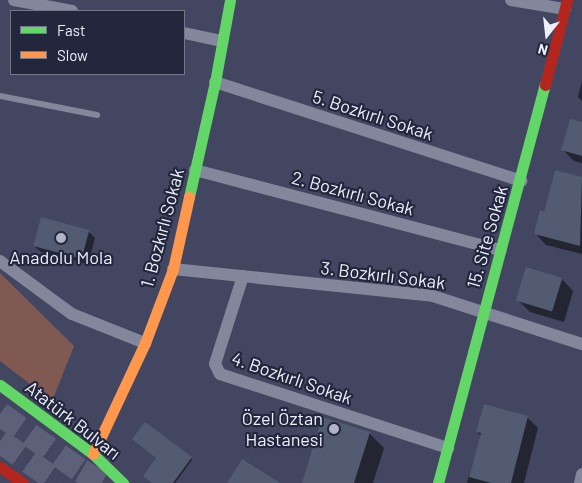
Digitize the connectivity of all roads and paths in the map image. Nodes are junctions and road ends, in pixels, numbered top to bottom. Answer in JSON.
{"nodes":[{"id":1,"x":14,"y":0,"type":"edge"},
{"id":2,"x":230,"y":0,"type":"edge"},
{"id":3,"x":511,"y":0,"type":"edge"},
{"id":4,"x":566,"y":4,"type":"edge"},
{"id":5,"x":67,"y":10,"type":"edge"},
{"id":6,"x":185,"y":33,"type":"edge"},
{"id":7,"x":222,"y":40,"type":"junction"},
{"id":8,"x":215,"y":82,"type":"junction"},
{"id":9,"x":0,"y":96,"type":"edge"},
{"id":10,"x":96,"y":116,"type":"dead end"},
{"id":11,"x":196,"y":170,"type":"junction"},
{"id":12,"x":520,"y":181,"type":"junction"},
{"id":13,"x":501,"y":250,"type":"junction"},
{"id":14,"x":0,"y":261,"type":"edge"},
{"id":15,"x":173,"y":269,"type":"junction"},
{"id":16,"x":243,"y":276,"type":"junction"},
{"id":17,"x":484,"y":312,"type":"junction"},
{"id":18,"x":145,"y":343,"type":"junction"},
{"id":19,"x":582,"y":344,"type":"edge"},
{"id":20,"x":0,"y":385,"type":"edge"},
{"id":21,"x":448,"y":448,"type":"junction"},
{"id":22,"x":93,"y":454,"type":"junction"},
{"id":23,"x":0,"y":467,"type":"edge"},
{"id":24,"x":582,"y":474,"type":"edge"},
{"id":25,"x":23,"y":483,"type":"edge"},
{"id":26,"x":124,"y":483,"type":"edge"},
{"id":27,"x":438,"y":483,"type":"edge"},
{"id":28,"x":580,"y":483,"type":"edge"}],
"edges":[{"from":1,"to":5,"type":"street"},
{"from":2,"to":7,"type":"main road","name":"1. Bozkırlı Sokak"},
{"from":3,"to":4,"type":"street"},
{"from":4,"to":12,"type":"main road","name":"15. Site Sokak"},
{"from":6,"to":7,"type":"street"},
{"from":7,"to":8,"type":"main road","name":"1. Bozkırlı Sokak"},
{"from":8,"to":11,"type":"main road","name":"1. Bozkırlı Sokak"},
{"from":8,"to":12,"type":"street","name":"5. Bozkırlı Sokak"},
{"from":9,"to":10,"type":"lane"},
{"from":11,"to":13,"type":"street","name":"2. Bozkırlı Sokak"},
{"from":11,"to":15,"type":"main road","name":"1. Bozkırlı Sokak"},
{"from":12,"to":13,"type":"main road","name":"15. Site Sokak"},
{"from":13,"to":17,"type":"main road","name":"15. Site Sokak"},
{"from":14,"to":18,"type":"street"},
{"from":15,"to":16,"type":"street","name":"3. Bozkırlı Sokak"},
{"from":15,"to":18,"type":"main road","name":"1. Bozkırlı Sokak"},
{"from":16,"to":17,"type":"street","name":"3. Bozkırlı Sokak"},
{"from":16,"to":21,"type":"street","name":"4. Bozkırlı Sokak"},
{"from":17,"to":19,"type":"street","name":"3. Bozkırlı Sokak"},
{"from":17,"to":21,"type":"main road","name":"15. Site Sokak"},
{"from":18,"to":22,"type":"main road","name":"1. Bozkırlı Sokak"},
{"from":20,"to":22,"type":"main road","name":"Atatürk Bulvarı"},
{"from":21,"to":27,"type":"main road","name":"15. Site Sokak"},
{"from":22,"to":26,"type":"main road","name":"Atatürk Bulvarı"},
{"from":23,"to":25,"type":"main road"},
{"from":24,"to":28,"type":"street"}]}
